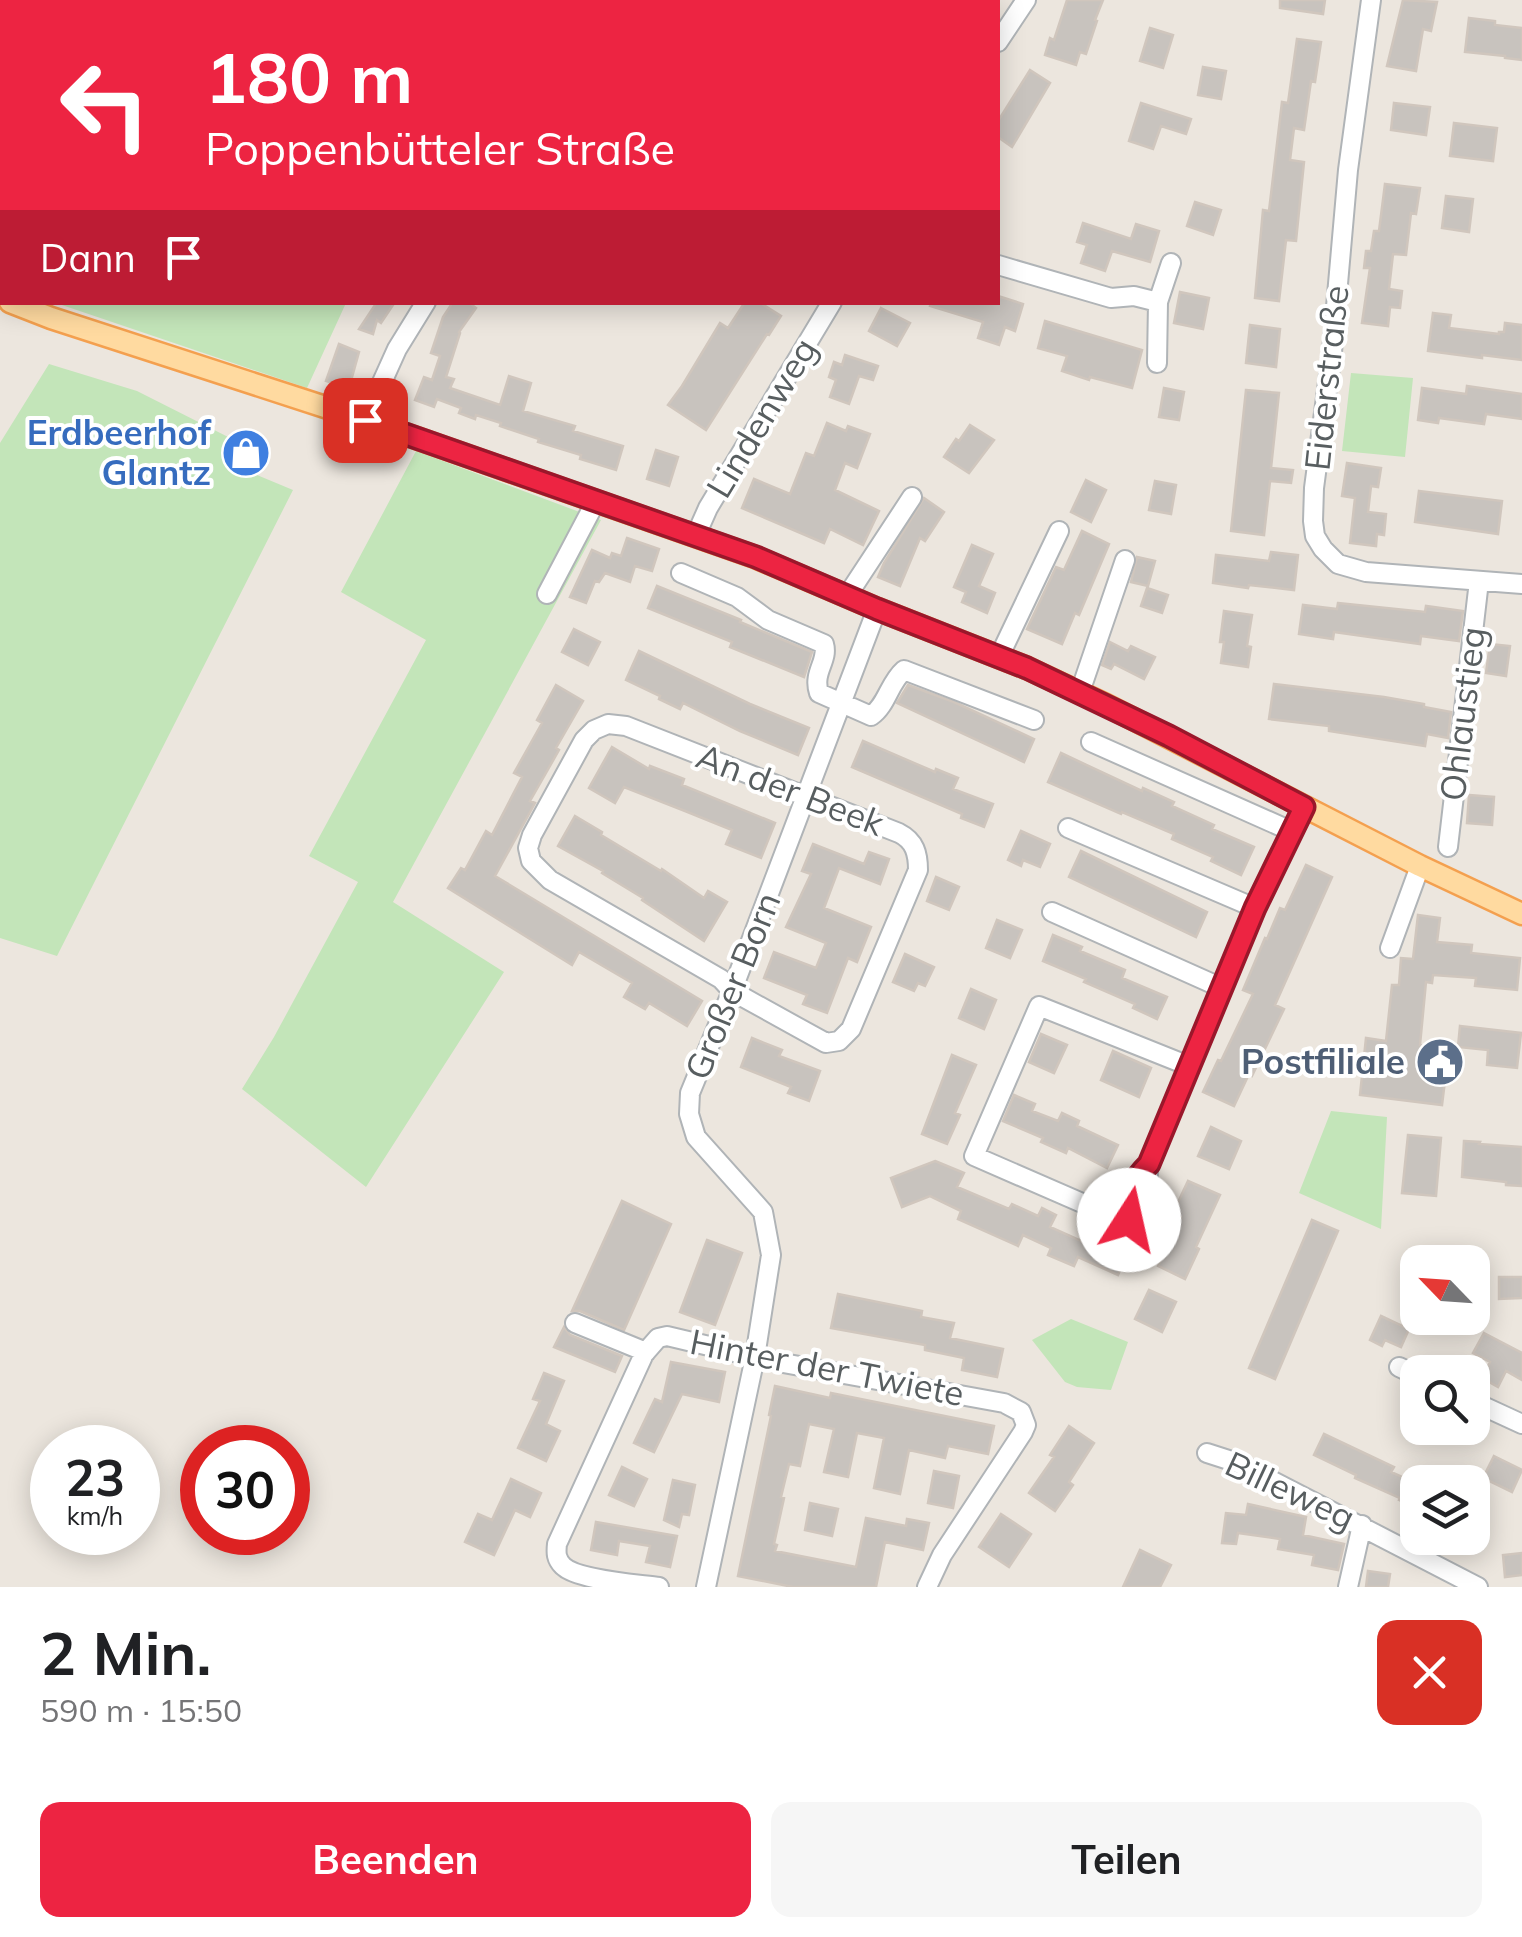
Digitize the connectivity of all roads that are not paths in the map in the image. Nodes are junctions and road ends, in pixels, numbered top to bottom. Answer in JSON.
{"nodes":[{"id":1,"x":1026,"y":0,"type":"edge"},
{"id":2,"x":1371,"y":0,"type":"edge"},
{"id":3,"x":1000,"y":36,"type":"edge"},
{"id":4,"x":1171,"y":263,"type":"dead end"},
{"id":5,"x":1000,"y":266,"type":"edge"},
{"id":6,"x":1158,"y":302,"type":"junction"},
{"id":7,"x":18,"y":305,"type":"edge"},
{"id":8,"x":424,"y":305,"type":"edge"},
{"id":9,"x":830,"y":305,"type":"edge"},
{"id":10,"x":1157,"y":363,"type":"dead end"},
{"id":11,"x":365,"y":420,"type":"junction"},
{"id":12,"x":912,"y":497,"type":"dead end"},
{"id":13,"x":596,"y":500,"type":"junction"},
{"id":14,"x":1059,"y":531,"type":"dead end"},
{"id":15,"x":696,"y":535,"type":"junction"},
{"id":16,"x":1125,"y":560,"type":"dead end"},
{"id":17,"x":682,"y":573,"type":"dead end"},
{"id":18,"x":1479,"y":581,"type":"junction"},
{"id":19,"x":1522,"y":584,"type":"edge"},
{"id":20,"x":547,"y":594,"type":"dead end"},
{"id":21,"x":847,"y":596,"type":"junction"},
{"id":22,"x":877,"y":609,"type":"junction"},
{"id":23,"x":999,"y":657,"type":"junction"},
{"id":24,"x":1080,"y":692,"type":"junction"},
{"id":25,"x":842,"y":703,"type":"junction"},
{"id":26,"x":1034,"y":720,"type":"dead end"},
{"id":27,"x":1091,"y":742,"type":"dead end"},
{"id":28,"x":806,"y":796,"type":"junction"},
{"id":29,"x":1304,"y":807,"type":"junction"},
{"id":30,"x":1068,"y":828,"type":"dead end"},
{"id":31,"x":1291,"y":832,"type":"junction"},
{"id":32,"x":1448,"y":847,"type":"dead end"},
{"id":33,"x":1420,"y":866,"type":"junction"},
{"id":34,"x":1255,"y":908,"type":"junction"},
{"id":35,"x":1052,"y":912,"type":"dead end"},
{"id":36,"x":1522,"y":914,"type":"edge"},
{"id":37,"x":1390,"y":948,"type":"dead end"},
{"id":38,"x":1222,"y":988,"type":"junction"},
{"id":39,"x":732,"y":991,"type":"junction"},
{"id":40,"x":1189,"y":1066,"type":"junction"},
{"id":41,"x":576,"y":1323,"type":"dead end"},
{"id":42,"x":646,"y":1352,"type":"junction"},
{"id":43,"x":755,"y":1357,"type":"junction"},
{"id":44,"x":1490,"y":1410,"type":"edge"},
{"id":45,"x":1522,"y":1424,"type":"edge"},
{"id":46,"x":1207,"y":1453,"type":"dead end"},
{"id":47,"x":1362,"y":1525,"type":"junction"},
{"id":48,"x":658,"y":1587,"type":"edge"},
{"id":49,"x":706,"y":1587,"type":"edge"},
{"id":50,"x":927,"y":1587,"type":"edge"},
{"id":51,"x":1348,"y":1587,"type":"edge"},
{"id":52,"x":1478,"y":1587,"type":"edge"}],
"edges":[{"from":1,"to":3,"type":"street"},
{"from":2,"to":18,"type":"street","name":"Eiderstraße"},
{"from":4,"to":6,"type":"street"},
{"from":5,"to":6,"type":"street"},
{"from":6,"to":10,"type":"street"},
{"from":7,"to":11,"type":"main road"},
{"from":8,"to":11,"type":"street"},
{"from":9,"to":15,"type":"street","name":"Lindenweg"},
{"from":11,"to":13,"type":"main road"},
{"from":12,"to":21,"type":"street"},
{"from":13,"to":15,"type":"main road"},
{"from":13,"to":20,"type":"street"},
{"from":14,"to":23,"type":"street"},
{"from":15,"to":21,"type":"main road"},
{"from":16,"to":24,"type":"street"},
{"from":17,"to":25,"type":"street"},
{"from":18,"to":19,"type":"street","name":"Eiderstraße"},
{"from":18,"to":32,"type":"street","name":"Ohlaustieg"},
{"from":21,"to":22,"type":"main road"},
{"from":22,"to":23,"type":"main road"},
{"from":22,"to":25,"type":"street","name":"Großer Born"},
{"from":23,"to":24,"type":"main road"},
{"from":24,"to":29,"type":"main road"},
{"from":25,"to":26,"type":"street"},
{"from":25,"to":28,"type":"street","name":"Großer Born"},
{"from":27,"to":31,"type":"street"},
{"from":28,"to":39,"type":"street","name":"Großer Born"},
{"from":28,"to":39,"type":"street","name":"An der Beek"},
{"from":28,"to":39,"type":"street","name":"An der Beek"},
{"from":29,"to":31,"type":"street"},
{"from":29,"to":33,"type":"main road"},
{"from":30,"to":34,"type":"street"},
{"from":31,"to":34,"type":"street"},
{"from":33,"to":36,"type":"main road"},
{"from":33,"to":37,"type":"street"},
{"from":34,"to":38,"type":"street"},
{"from":35,"to":38,"type":"street"},
{"from":38,"to":40,"type":"street"},
{"from":39,"to":43,"type":"street","name":"Großer Born"},
{"from":40,"to":40,"type":"street"},
{"from":41,"to":42,"type":"street"},
{"from":42,"to":43,"type":"street","name":"Hinter der Twiete"},
{"from":42,"to":48,"type":"street","name":"Hinter der Twiete"},
{"from":43,"to":49,"type":"street","name":"Großer Born"},
{"from":43,"to":50,"type":"street","name":"Hinter der Twiete"},
{"from":44,"to":45,"type":"street"},
{"from":46,"to":47,"type":"street","name":"Billeweg"},
{"from":47,"to":51,"type":"street"},
{"from":47,"to":52,"type":"street","name":"Billeweg"}]}
